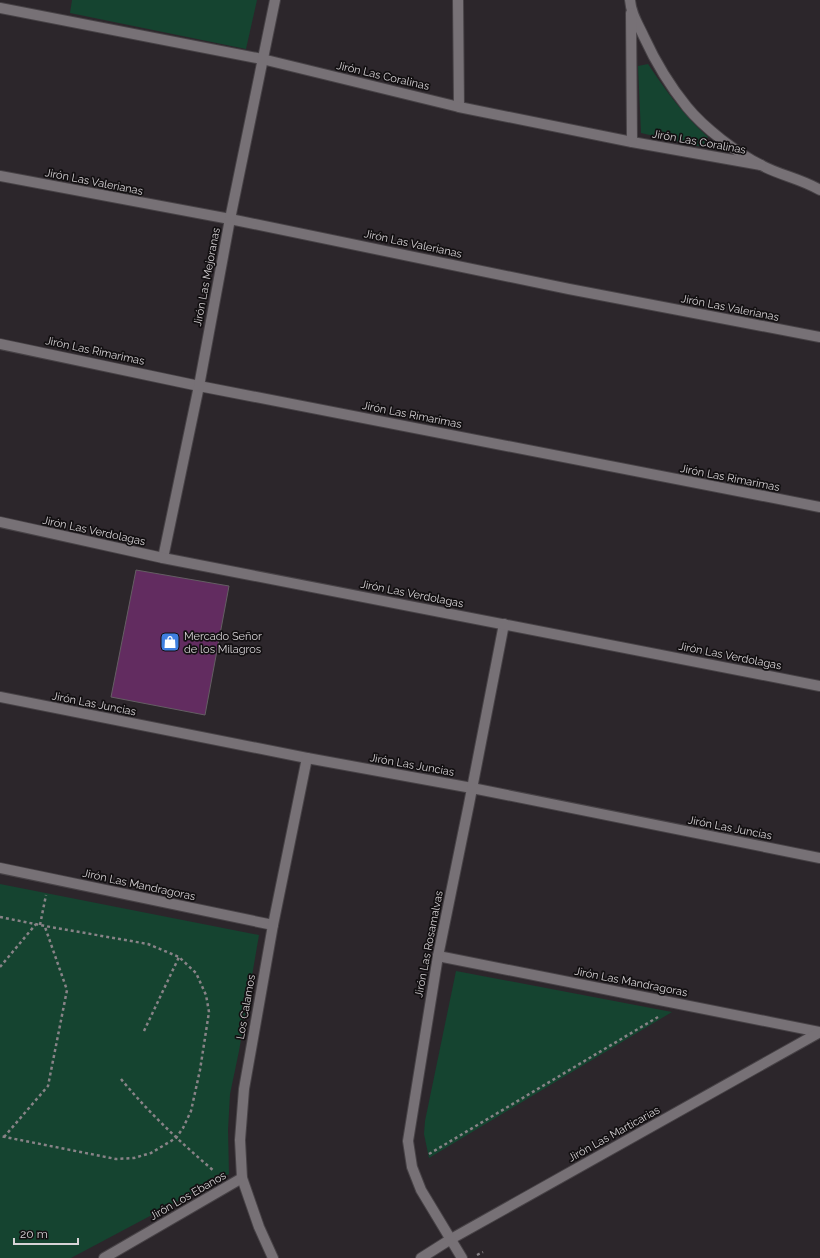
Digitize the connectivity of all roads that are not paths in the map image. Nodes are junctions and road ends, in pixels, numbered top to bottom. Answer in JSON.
{"nodes":[{"id":1,"x":275,"y":0,"type":"edge"},
{"id":2,"x":458,"y":0,"type":"edge"},
{"id":3,"x":631,"y":5,"type":"edge"},
{"id":4,"x":0,"y":8,"type":"edge"},
{"id":5,"x":262,"y":60,"type":"junction"},
{"id":6,"x":459,"y":107,"type":"junction"},
{"id":7,"x":632,"y":142,"type":"junction"},
{"id":8,"x":761,"y":166,"type":"junction"},
{"id":9,"x":0,"y":176,"type":"edge"},
{"id":10,"x":820,"y":190,"type":"edge"},
{"id":11,"x":230,"y":219,"type":"junction"},
{"id":12,"x":820,"y":337,"type":"edge"},
{"id":13,"x":0,"y":344,"type":"edge"},
{"id":14,"x":199,"y":386,"type":"junction"},
{"id":15,"x":820,"y":507,"type":"edge"},
{"id":16,"x":0,"y":522,"type":"edge"},
{"id":17,"x":162,"y":558,"type":"junction"},
{"id":18,"x":504,"y":624,"type":"junction"},
{"id":19,"x":820,"y":686,"type":"edge"},
{"id":20,"x":0,"y":697,"type":"edge"},
{"id":21,"x":307,"y":758,"type":"junction"},
{"id":22,"x":472,"y":788,"type":"junction"},
{"id":23,"x":820,"y":858,"type":"edge"},
{"id":24,"x":0,"y":868,"type":"edge"},
{"id":25,"x":273,"y":925,"type":"junction"},
{"id":26,"x":438,"y":956,"type":"junction"},
{"id":27,"x":820,"y":1032,"type":"edge"},
{"id":28,"x":242,"y":1178,"type":"junction"},
{"id":29,"x":452,"y":1239,"type":"junction"},
{"id":30,"x":104,"y":1258,"type":"edge"},
{"id":31,"x":273,"y":1258,"type":"edge"},
{"id":32,"x":421,"y":1258,"type":"edge"},
{"id":33,"x":462,"y":1258,"type":"edge"}],
"edges":[{"from":1,"to":5,"type":"street","name":"Jirón Las Mejoranas"},
{"from":2,"to":6,"type":"street"},
{"from":3,"to":7,"type":"street"},
{"from":3,"to":8,"type":"street"},
{"from":4,"to":5,"type":"street","name":"Jirón Las Coralinas"},
{"from":5,"to":6,"type":"street","name":"Jirón Las Coralinas"},
{"from":5,"to":11,"type":"street","name":"Jirón Las Mejoranas"},
{"from":6,"to":7,"type":"street","name":"Jirón Las Coralinas"},
{"from":7,"to":8,"type":"street","name":"Jirón Las Coralinas"},
{"from":8,"to":10,"type":"street"},
{"from":9,"to":11,"type":"street","name":"Jirón Las Valerianas"},
{"from":11,"to":12,"type":"street","name":"Jirón Las Valerianas"},
{"from":11,"to":14,"type":"street","name":"Jirón Las Mejoranas"},
{"from":13,"to":14,"type":"street","name":"Jirón Las Rimarimas"},
{"from":14,"to":15,"type":"street","name":"Jirón Las Rimarimas"},
{"from":14,"to":17,"type":"street","name":"Jirón Las Mejoranas"},
{"from":16,"to":17,"type":"street","name":"Jirón Las Verdolagas"},
{"from":17,"to":18,"type":"street","name":"Jirón Las Verdolagas"},
{"from":18,"to":19,"type":"street","name":"Jirón Las Verdolagas"},
{"from":18,"to":22,"type":"street","name":"Jirón Las Rosamalvas"},
{"from":20,"to":21,"type":"street","name":"Jirón Las Juncias"},
{"from":21,"to":22,"type":"street","name":"Jirón Las Juncias"},
{"from":21,"to":25,"type":"street","name":"Los Calamos"},
{"from":22,"to":23,"type":"street","name":"Jirón Las Juncias"},
{"from":22,"to":26,"type":"street","name":"Jirón Las Rosamalvas"},
{"from":24,"to":25,"type":"street","name":"Jirón Las Mandragoras"},
{"from":25,"to":28,"type":"street","name":"Los Calamos"},
{"from":26,"to":27,"type":"street","name":"Jirón Las Mandragoras"},
{"from":26,"to":29,"type":"street","name":"Jirón Las Rosamalvas"},
{"from":27,"to":29,"type":"street","name":"Jirón Las Marticarias"},
{"from":28,"to":30,"type":"street","name":"Jirón Los Ebanos"},
{"from":28,"to":31,"type":"street","name":"Los Calamos"},
{"from":29,"to":32,"type":"street","name":"Jirón Las Marticarias"},
{"from":29,"to":33,"type":"street","name":"Jirón Las Rosamalvas"}]}
